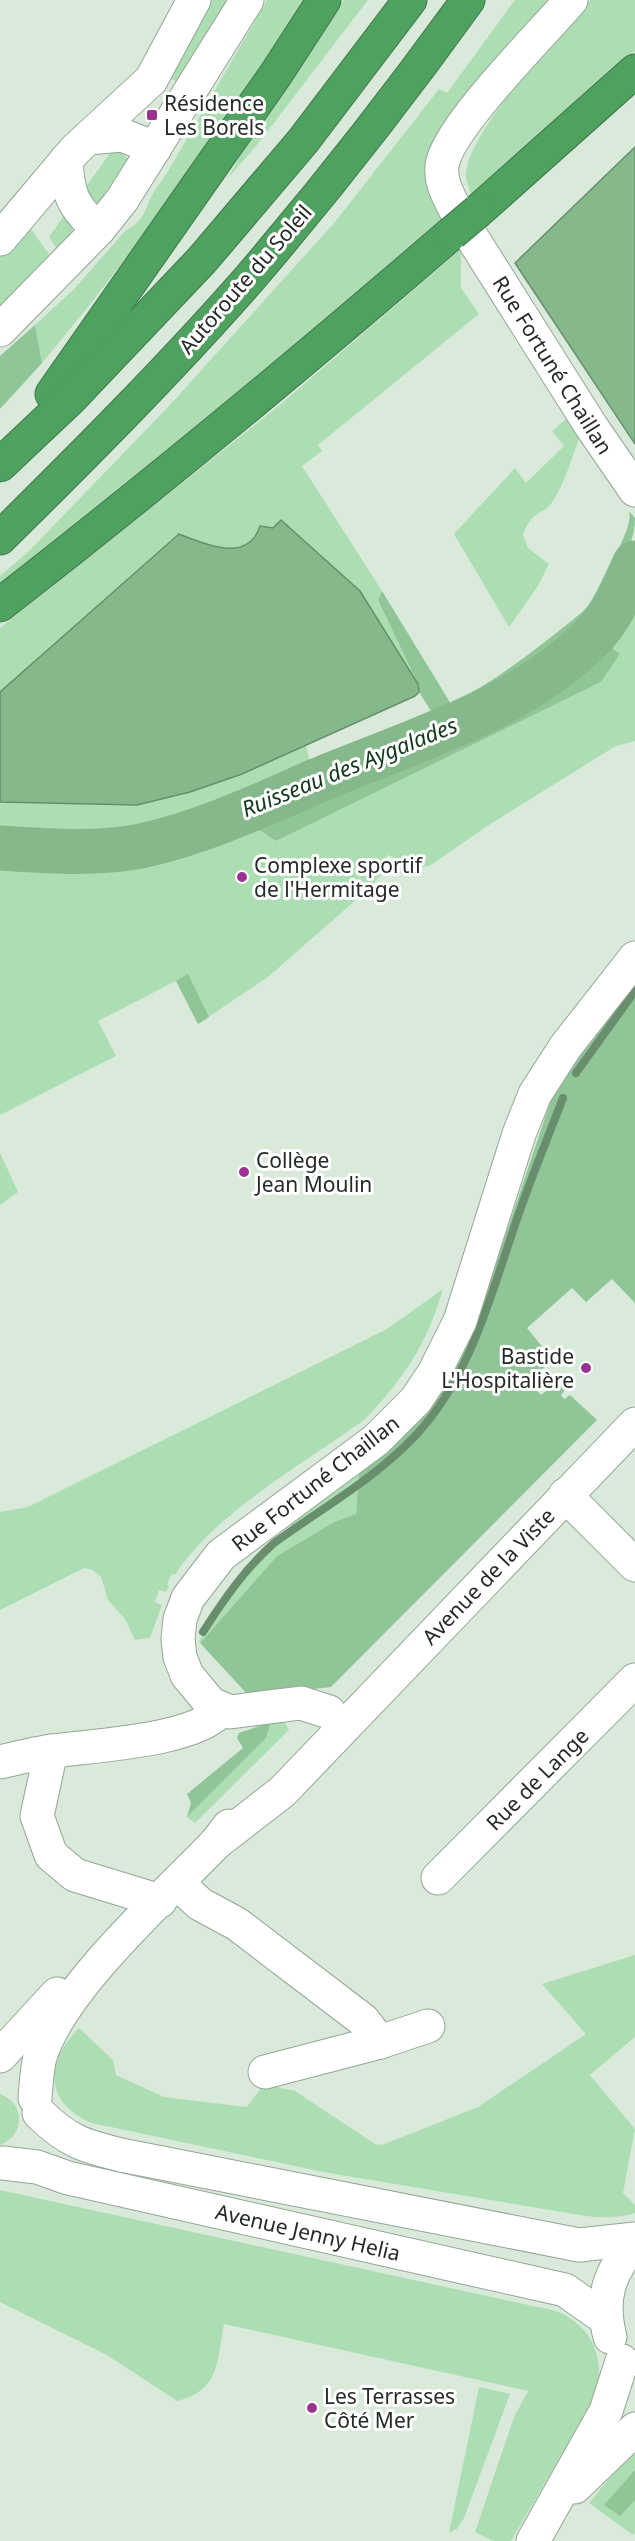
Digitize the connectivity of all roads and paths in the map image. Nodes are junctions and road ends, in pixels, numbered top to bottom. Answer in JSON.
{"nodes":[{"id":1,"x":194,"y":0,"type":"edge"},
{"id":2,"x":247,"y":0,"type":"edge"},
{"id":3,"x":324,"y":0,"type":"edge"},
{"id":4,"x":410,"y":0,"type":"edge"},
{"id":5,"x":468,"y":0,"type":"edge"},
{"id":6,"x":571,"y":0,"type":"edge"},
{"id":7,"x":635,"y":71,"type":"edge"},
{"id":8,"x":155,"y":148,"type":"junction"},
{"id":9,"x":76,"y":149,"type":"junction"},
{"id":10,"x":464,"y":223,"type":"junction"},
{"id":11,"x":98,"y":230,"type":"junction"},
{"id":12,"x":0,"y":239,"type":"edge"},
{"id":13,"x":0,"y":330,"type":"edge"},
{"id":14,"x":2,"y":462,"type":"edge"},
{"id":15,"x":635,"y":490,"type":"edge"},
{"id":16,"x":0,"y":538,"type":"edge"},
{"id":17,"x":0,"y":605,"type":"edge"},
{"id":18,"x":635,"y":958,"type":"edge"},
{"id":19,"x":635,"y":1424,"type":"edge"},
{"id":20,"x":565,"y":1495,"type":"junction"},
{"id":21,"x":635,"y":1565,"type":"edge"},
{"id":22,"x":635,"y":1680,"type":"edge"},
{"id":23,"x":381,"y":1689,"type":"junction"},
{"id":24,"x":221,"y":1710,"type":"junction"},
{"id":25,"x":329,"y":1712,"type":"junction"},
{"id":26,"x":51,"y":1751,"type":"junction"},
{"id":27,"x":316,"y":1757,"type":"junction"},
{"id":28,"x":0,"y":1762,"type":"edge"},
{"id":29,"x":216,"y":1843,"type":"junction"},
{"id":30,"x":438,"y":1878,"type":"dead end"},
{"id":31,"x":169,"y":1892,"type":"junction"},
{"id":32,"x":106,"y":1956,"type":"junction"},
{"id":33,"x":428,"y":2026,"type":"dead end"},
{"id":34,"x":380,"y":2042,"type":"junction"},
{"id":35,"x":0,"y":2056,"type":"edge"},
{"id":36,"x":265,"y":2072,"type":"dead end"},
{"id":37,"x":0,"y":2074,"type":"edge"},
{"id":38,"x":37,"y":2105,"type":"junction"},
{"id":39,"x":2,"y":2163,"type":"edge"},
{"id":40,"x":635,"y":2241,"type":"edge"},
{"id":41,"x":606,"y":2319,"type":"junction"},
{"id":42,"x":629,"y":2368,"type":"edge"},
{"id":43,"x":635,"y":2429,"type":"edge"},
{"id":44,"x":550,"y":2512,"type":"junction"},
{"id":45,"x":533,"y":2541,"type":"edge"}],
"edges":[{"from":1,"to":9,"type":"street"},
{"from":2,"to":8,"type":"street"},
{"from":3,"to":14,"type":"highway"},
{"from":4,"to":14,"type":"highway"},
{"from":5,"to":16,"type":"highway","name":"Autoroute du Soleil"},
{"from":6,"to":10,"type":"street","name":"Rue Fortuné Chaillan"},
{"from":7,"to":10,"type":"highway"},
{"from":8,"to":9,"type":"street"},
{"from":8,"to":11,"type":"street"},
{"from":9,"to":11,"type":"street"},
{"from":9,"to":12,"type":"street"},
{"from":10,"to":15,"type":"street","name":"Rue Fortuné Chaillan"},
{"from":10,"to":17,"type":"highway"},
{"from":11,"to":13,"type":"street"},
{"from":18,"to":24,"type":"street","name":"Rue Fortuné Chaillan"},
{"from":19,"to":20,"type":"street","name":"Avenue de la Viste"},
{"from":20,"to":21,"type":"street"},
{"from":20,"to":23,"type":"street","name":"Avenue de la Viste"},
{"from":22,"to":30,"type":"street","name":"Rue de Lange"},
{"from":23,"to":25,"type":"street","name":"Avenue de la Viste"},
{"from":23,"to":27,"type":"street"},
{"from":24,"to":25,"type":"street"},
{"from":24,"to":26,"type":"street"},
{"from":25,"to":27,"type":"street"},
{"from":25,"to":29,"type":"street"},
{"from":26,"to":28,"type":"street"},
{"from":26,"to":31,"type":"street"},
{"from":27,"to":29,"type":"street"},
{"from":29,"to":31,"type":"street"},
{"from":31,"to":32,"type":"street"},
{"from":31,"to":34,"type":"street"},
{"from":32,"to":35,"type":"street"},
{"from":32,"to":38,"type":"street"},
{"from":33,"to":34,"type":"street"},
{"from":34,"to":36,"type":"street"},
{"from":37,"to":38,"type":"street","name":"Avenue Jenny Helia"},
{"from":38,"to":39,"type":"street"},
{"from":38,"to":40,"type":"street","name":"Avenue Jenny Helia"},
{"from":39,"to":41,"type":"street","name":"Avenue Jenny Helia"},
{"from":40,"to":41,"type":"street"},
{"from":41,"to":42,"type":"street"},
{"from":42,"to":44,"type":"street"},
{"from":43,"to":44,"type":"street"},
{"from":44,"to":45,"type":"street"}]}
